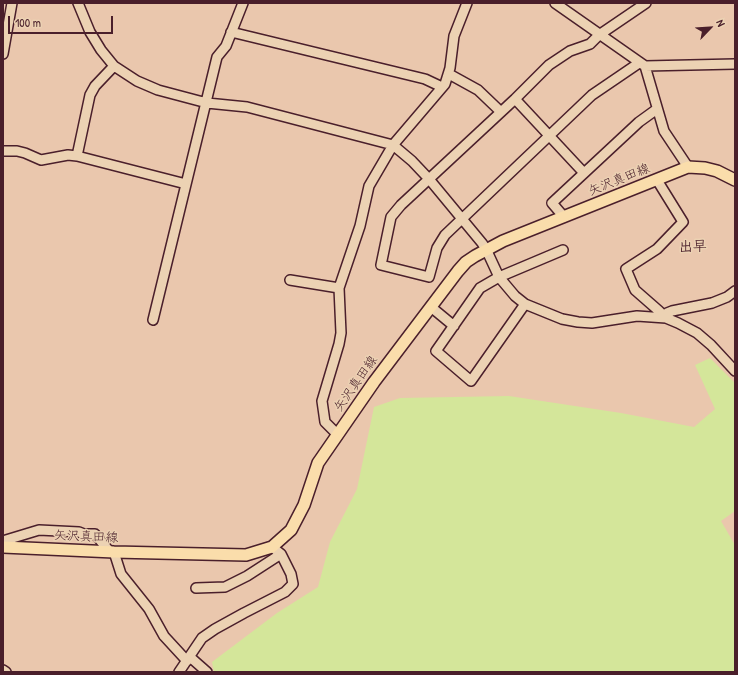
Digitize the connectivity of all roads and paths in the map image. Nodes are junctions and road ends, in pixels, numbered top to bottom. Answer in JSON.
{"nodes":[{"id":1,"x":12,"y":3,"type":"edge"},
{"id":2,"x":78,"y":3,"type":"edge"},
{"id":3,"x":242,"y":3,"type":"edge"},
{"id":4,"x":467,"y":3,"type":"edge"},
{"id":5,"x":556,"y":3,"type":"edge"},
{"id":6,"x":646,"y":3,"type":"edge"},
{"id":7,"x":231,"y":32,"type":"junction"},
{"id":8,"x":600,"y":35,"type":"junction"},
{"id":9,"x":3,"y":54,"type":"edge"},
{"id":10,"x":735,"y":64,"type":"edge"},
{"id":11,"x":642,"y":65,"type":"junction"},
{"id":12,"x":114,"y":66,"type":"junction"},
{"id":13,"x":449,"y":74,"type":"junction"},
{"id":14,"x":442,"y":87,"type":"junction"},
{"id":15,"x":515,"y":99,"type":"junction"},
{"id":16,"x":206,"y":103,"type":"junction"},
{"id":17,"x":657,"y":109,"type":"junction"},
{"id":18,"x":501,"y":112,"type":"junction"},
{"id":19,"x":548,"y":137,"type":"junction"},
{"id":20,"x":393,"y":145,"type":"junction"},
{"id":21,"x":3,"y":151,"type":"edge"},
{"id":22,"x":77,"y":156,"type":"junction"},
{"id":23,"x":688,"y":167,"type":"junction"},
{"id":24,"x":584,"y":173,"type":"junction"},
{"id":25,"x":429,"y":179,"type":"junction"},
{"id":26,"x":657,"y":180,"type":"junction"},
{"id":27,"x":735,"y":180,"type":"edge"},
{"id":28,"x":186,"y":184,"type":"junction"},
{"id":29,"x":564,"y":217,"type":"junction"},
{"id":30,"x":462,"y":219,"type":"junction"},
{"id":31,"x":486,"y":249,"type":"junction"},
{"id":32,"x":563,"y":250,"type":"dead end"},
{"id":33,"x":499,"y":277,"type":"junction"},
{"id":34,"x":290,"y":280,"type":"dead end"},
{"id":35,"x":338,"y":288,"type":"junction"},
{"id":36,"x":735,"y":291,"type":"edge"},
{"id":37,"x":525,"y":304,"type":"junction"},
{"id":38,"x":431,"y":307,"type":"junction"},
{"id":39,"x":666,"y":318,"type":"junction"},
{"id":40,"x":153,"y":320,"type":"dead end"},
{"id":41,"x":454,"y":326,"type":"junction"},
{"id":42,"x":735,"y":371,"type":"edge"},
{"id":43,"x":338,"y":435,"type":"junction"},
{"id":44,"x":3,"y":542,"type":"edge"},
{"id":45,"x":272,"y":546,"type":"junction"},
{"id":46,"x":3,"y":547,"type":"edge"},
{"id":47,"x":112,"y":552,"type":"junction"},
{"id":48,"x":281,"y":554,"type":"junction"},
{"id":49,"x":196,"y":588,"type":"dead end"},
{"id":50,"x":189,"y":659,"type":"junction"},
{"id":51,"x":3,"y":670,"type":"edge"},
{"id":52,"x":6,"y":672,"type":"edge"},
{"id":53,"x":179,"y":672,"type":"edge"},
{"id":54,"x":207,"y":672,"type":"edge"}],
"edges":[{"from":1,"to":9,"type":"street"},
{"from":2,"to":12,"type":"street"},
{"from":3,"to":7,"type":"street"},
{"from":4,"to":13,"type":"street"},
{"from":5,"to":8,"type":"street"},
{"from":6,"to":8,"type":"street"},
{"from":7,"to":14,"type":"street"},
{"from":7,"to":16,"type":"street"},
{"from":8,"to":11,"type":"street"},
{"from":8,"to":15,"type":"street"},
{"from":10,"to":11,"type":"street"},
{"from":11,"to":17,"type":"street"},
{"from":11,"to":19,"type":"street"},
{"from":12,"to":16,"type":"street"},
{"from":12,"to":22,"type":"street"},
{"from":13,"to":14,"type":"street"},
{"from":13,"to":18,"type":"street"},
{"from":14,"to":20,"type":"street"},
{"from":15,"to":18,"type":"street"},
{"from":15,"to":19,"type":"street"},
{"from":16,"to":20,"type":"street"},
{"from":16,"to":28,"type":"street"},
{"from":17,"to":23,"type":"street"},
{"from":17,"to":24,"type":"street"},
{"from":18,"to":25,"type":"street"},
{"from":19,"to":24,"type":"street"},
{"from":19,"to":30,"type":"street"},
{"from":20,"to":25,"type":"street"},
{"from":20,"to":35,"type":"street"},
{"from":21,"to":22,"type":"street"},
{"from":22,"to":28,"type":"street"},
{"from":23,"to":26,"type":"main road","name":"矢沢真田線"},
{"from":23,"to":27,"type":"main road","name":"矢沢真田線"},
{"from":24,"to":29,"type":"street"},
{"from":25,"to":30,"type":"street"},
{"from":25,"to":30,"type":"street"},
{"from":26,"to":29,"type":"main road","name":"矢沢真田線"},
{"from":26,"to":39,"type":"street"},
{"from":28,"to":40,"type":"street"},
{"from":29,"to":31,"type":"main road","name":"矢沢真田線"},
{"from":30,"to":31,"type":"street"},
{"from":31,"to":33,"type":"street"},
{"from":31,"to":38,"type":"main road","name":"矢沢真田線"},
{"from":32,"to":33,"type":"street"},
{"from":33,"to":37,"type":"street"},
{"from":33,"to":41,"type":"street"},
{"from":34,"to":35,"type":"street"},
{"from":35,"to":43,"type":"street"},
{"from":36,"to":39,"type":"street"},
{"from":37,"to":39,"type":"street"},
{"from":37,"to":41,"type":"street"},
{"from":38,"to":41,"type":"street"},
{"from":38,"to":43,"type":"main road","name":"矢沢真田線"},
{"from":39,"to":42,"type":"street"},
{"from":43,"to":45,"type":"main road","name":"矢沢真田線"},
{"from":44,"to":47,"type":"street"},
{"from":45,"to":47,"type":"main road","name":"矢沢真田線"},
{"from":45,"to":48,"type":"street"},
{"from":46,"to":47,"type":"main road","name":"矢沢真田線"},
{"from":47,"to":50,"type":"street"},
{"from":48,"to":49,"type":"street"},
{"from":48,"to":50,"type":"street"},
{"from":50,"to":53,"type":"street"},
{"from":50,"to":54,"type":"street"},
{"from":51,"to":52,"type":"street"}]}
